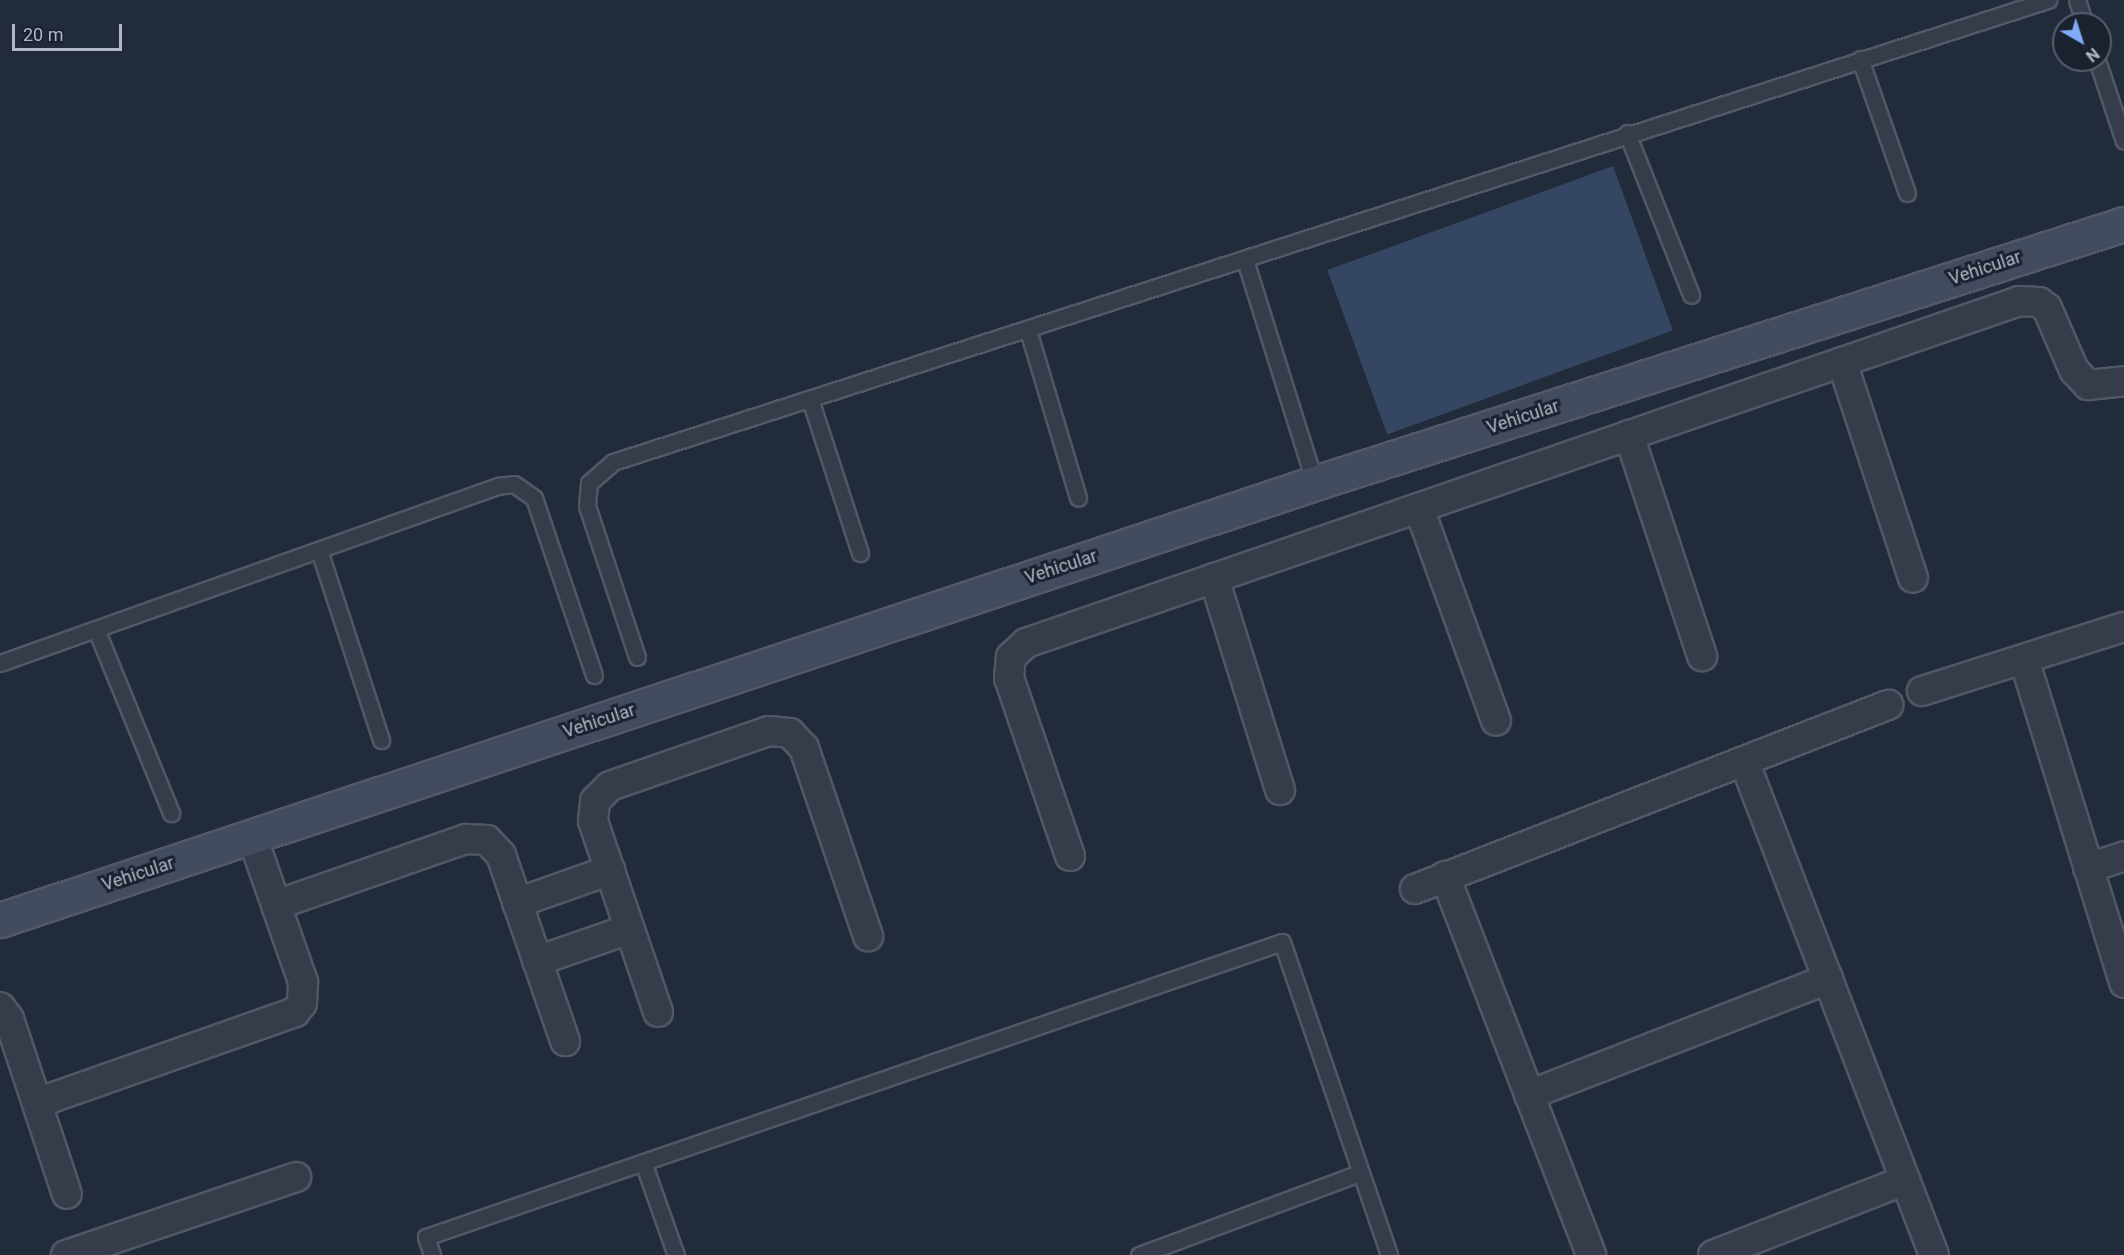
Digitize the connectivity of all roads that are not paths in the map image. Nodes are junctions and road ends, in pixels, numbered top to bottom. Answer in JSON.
{"nodes":[{"id":1,"x":2048,"y":0,"type":"edge"},
{"id":2,"x":1860,"y":59,"type":"junction"},
{"id":3,"x":2101,"y":72,"type":"edge"},
{"id":4,"x":1627,"y":133,"type":"junction"},
{"id":5,"x":2124,"y":141,"type":"edge"},
{"id":6,"x":1907,"y":193,"type":"dead end"},
{"id":7,"x":2124,"y":224,"type":"edge"},
{"id":8,"x":1245,"y":260,"type":"junction"},
{"id":9,"x":1691,"y":295,"type":"dead end"},
{"id":10,"x":1028,"y":330,"type":"junction"},
{"id":11,"x":1842,"y":362,"type":"junction"},
{"id":12,"x":2124,"y":381,"type":"edge"},
{"id":13,"x":810,"y":399,"type":"junction"},
{"id":14,"x":1629,"y":435,"type":"junction"},
{"id":15,"x":1315,"y":483,"type":"junction"},
{"id":16,"x":1078,"y":498,"type":"dead end"},
{"id":17,"x":1419,"y":508,"type":"junction"},
{"id":18,"x":318,"y":550,"type":"junction"},
{"id":19,"x":860,"y":553,"type":"dead end"},
{"id":20,"x":1214,"y":578,"type":"junction"},
{"id":21,"x":1912,"y":578,"type":"dead end"},
{"id":22,"x":2124,"y":627,"type":"edge"},
{"id":23,"x":96,"y":629,"type":"junction"},
{"id":24,"x":1702,"y":656,"type":"dead end"},
{"id":25,"x":637,"y":657,"type":"dead end"},
{"id":26,"x":2024,"y":659,"type":"junction"},
{"id":27,"x":0,"y":663,"type":"edge"},
{"id":28,"x":594,"y":675,"type":"dead end"},
{"id":29,"x":1922,"y":691,"type":"dead end"},
{"id":30,"x":1888,"y":705,"type":"dead end"},
{"id":31,"x":1496,"y":721,"type":"dead end"},
{"id":32,"x":381,"y":740,"type":"dead end"},
{"id":33,"x":1744,"y":761,"type":"junction"},
{"id":34,"x":1280,"y":790,"type":"dead end"},
{"id":35,"x":171,"y":813,"type":"dead end"},
{"id":36,"x":252,"y":836,"type":"junction"},
{"id":37,"x":1070,"y":856,"type":"dead end"},
{"id":38,"x":2124,"y":856,"type":"edge"},
{"id":39,"x":2088,"y":868,"type":"junction"},
{"id":40,"x":610,"y":870,"type":"junction"},
{"id":41,"x":1445,"y":876,"type":"junction"},
{"id":42,"x":1415,"y":889,"type":"dead end"},
{"id":43,"x":517,"y":903,"type":"junction"},
{"id":44,"x":276,"y":905,"type":"junction"},
{"id":45,"x":0,"y":920,"type":"edge"},
{"id":46,"x":630,"y":929,"type":"junction"},
{"id":47,"x":868,"y":936,"type":"dead end"},
{"id":48,"x":537,"y":962,"type":"junction"},
{"id":49,"x":1828,"y":979,"type":"junction"},
{"id":50,"x":2124,"y":983,"type":"edge"},
{"id":51,"x":0,"y":1007,"type":"edge"},
{"id":52,"x":658,"y":1012,"type":"dead end"},
{"id":53,"x":565,"y":1041,"type":"dead end"},
{"id":54,"x":1529,"y":1095,"type":"junction"},
{"id":55,"x":37,"y":1103,"type":"junction"},
{"id":56,"x":644,"y":1162,"type":"junction"},
{"id":57,"x":1360,"y":1173,"type":"junction"},
{"id":58,"x":296,"y":1177,"type":"dead end"},
{"id":59,"x":1905,"y":1180,"type":"junction"},
{"id":60,"x":67,"y":1194,"type":"dead end"},
{"id":61,"x":66,"y":1255,"type":"edge"},
{"id":62,"x":432,"y":1255,"type":"edge"},
{"id":63,"x":676,"y":1255,"type":"edge"},
{"id":64,"x":1139,"y":1255,"type":"edge"},
{"id":65,"x":1389,"y":1255,"type":"edge"},
{"id":66,"x":1591,"y":1255,"type":"edge"},
{"id":67,"x":1713,"y":1255,"type":"edge"},
{"id":68,"x":1934,"y":1255,"type":"edge"}],
"edges":[{"from":1,"to":2,"type":"lane"},
{"from":2,"to":4,"type":"lane"},
{"from":2,"to":6,"type":"lane"},
{"from":3,"to":5,"type":"lane"},
{"from":4,"to":8,"type":"lane"},
{"from":4,"to":9,"type":"lane"},
{"from":7,"to":15,"type":"street","name":"Vehicular"},
{"from":8,"to":10,"type":"lane"},
{"from":8,"to":15,"type":"lane"},
{"from":10,"to":13,"type":"lane"},
{"from":10,"to":16,"type":"lane"},
{"from":11,"to":12,"type":"street"},
{"from":11,"to":14,"type":"street"},
{"from":11,"to":21,"type":"street"},
{"from":13,"to":19,"type":"lane"},
{"from":13,"to":25,"type":"lane"},
{"from":14,"to":17,"type":"street"},
{"from":14,"to":24,"type":"street"},
{"from":15,"to":36,"type":"street","name":"Vehicular"},
{"from":17,"to":20,"type":"street"},
{"from":17,"to":31,"type":"street"},
{"from":18,"to":23,"type":"lane"},
{"from":18,"to":28,"type":"lane"},
{"from":18,"to":32,"type":"lane"},
{"from":20,"to":34,"type":"street"},
{"from":20,"to":37,"type":"street"},
{"from":22,"to":26,"type":"street"},
{"from":23,"to":27,"type":"lane"},
{"from":23,"to":35,"type":"lane"},
{"from":26,"to":29,"type":"street"},
{"from":26,"to":39,"type":"street"},
{"from":30,"to":33,"type":"street"},
{"from":33,"to":41,"type":"street"},
{"from":33,"to":49,"type":"street"},
{"from":36,"to":44,"type":"street"},
{"from":36,"to":45,"type":"street","name":"Vehicular"},
{"from":38,"to":39,"type":"street"},
{"from":39,"to":50,"type":"street"},
{"from":40,"to":43,"type":"street"},
{"from":40,"to":46,"type":"street"},
{"from":40,"to":47,"type":"street"},
{"from":41,"to":42,"type":"street"},
{"from":41,"to":54,"type":"street"},
{"from":43,"to":44,"type":"street"},
{"from":43,"to":48,"type":"street"},
{"from":44,"to":55,"type":"street"},
{"from":46,"to":48,"type":"street"},
{"from":46,"to":52,"type":"street"},
{"from":48,"to":53,"type":"street"},
{"from":49,"to":54,"type":"street"},
{"from":49,"to":59,"type":"street"},
{"from":51,"to":55,"type":"street"},
{"from":54,"to":66,"type":"street"},
{"from":55,"to":60,"type":"street"},
{"from":56,"to":57,"type":"lane"},
{"from":56,"to":62,"type":"lane"},
{"from":56,"to":63,"type":"lane"},
{"from":57,"to":64,"type":"lane"},
{"from":57,"to":65,"type":"lane"},
{"from":58,"to":61,"type":"street"},
{"from":59,"to":67,"type":"street"},
{"from":59,"to":68,"type":"street"}]}
